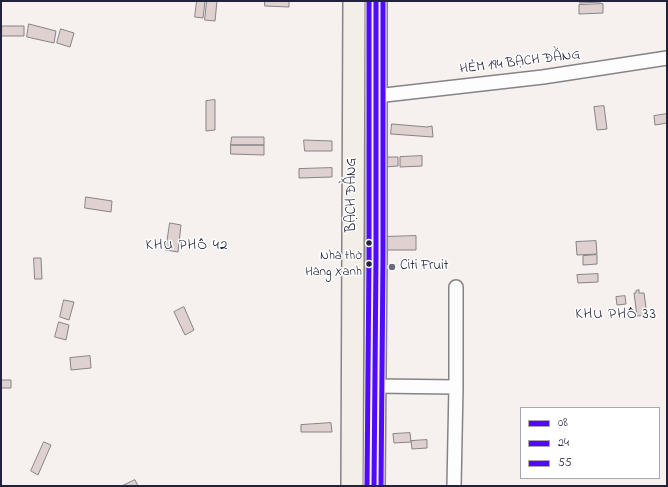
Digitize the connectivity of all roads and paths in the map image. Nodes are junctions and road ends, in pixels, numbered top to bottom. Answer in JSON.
{"nodes":[{"id":1,"x":354,"y":1,"type":"edge"},
{"id":2,"x":376,"y":1,"type":"edge"},
{"id":3,"x":667,"y":58,"type":"edge"},
{"id":4,"x":376,"y":96,"type":"junction"},
{"id":5,"x":354,"y":97,"type":"junction"},
{"id":6,"x":456,"y":287,"type":"dead end"},
{"id":7,"x":374,"y":386,"type":"junction"},
{"id":8,"x":456,"y":387,"type":"junction"},
{"id":9,"x":352,"y":486,"type":"edge"},
{"id":10,"x":374,"y":486,"type":"edge"},
{"id":11,"x":454,"y":486,"type":"edge"}],
"edges":[{"from":1,"to":5,"type":"main road","name":"BẠCH ĐẰNG"},
{"from":2,"to":4,"type":"main road","name":"BẠCH ĐẰNG"},
{"from":3,"to":4,"type":"street","name":"HẺM 194 BẠCH ĐẰNG"},
{"from":4,"to":5,"type":"main road"},
{"from":4,"to":7,"type":"main road","name":"BẠCH ĐẰNG"},
{"from":5,"to":9,"type":"main road","name":"BẠCH ĐẰNG"},
{"from":6,"to":8,"type":"street"},
{"from":7,"to":8,"type":"street"},
{"from":7,"to":10,"type":"main road","name":"BẠCH ĐẰNG"},
{"from":8,"to":11,"type":"street"}]}
